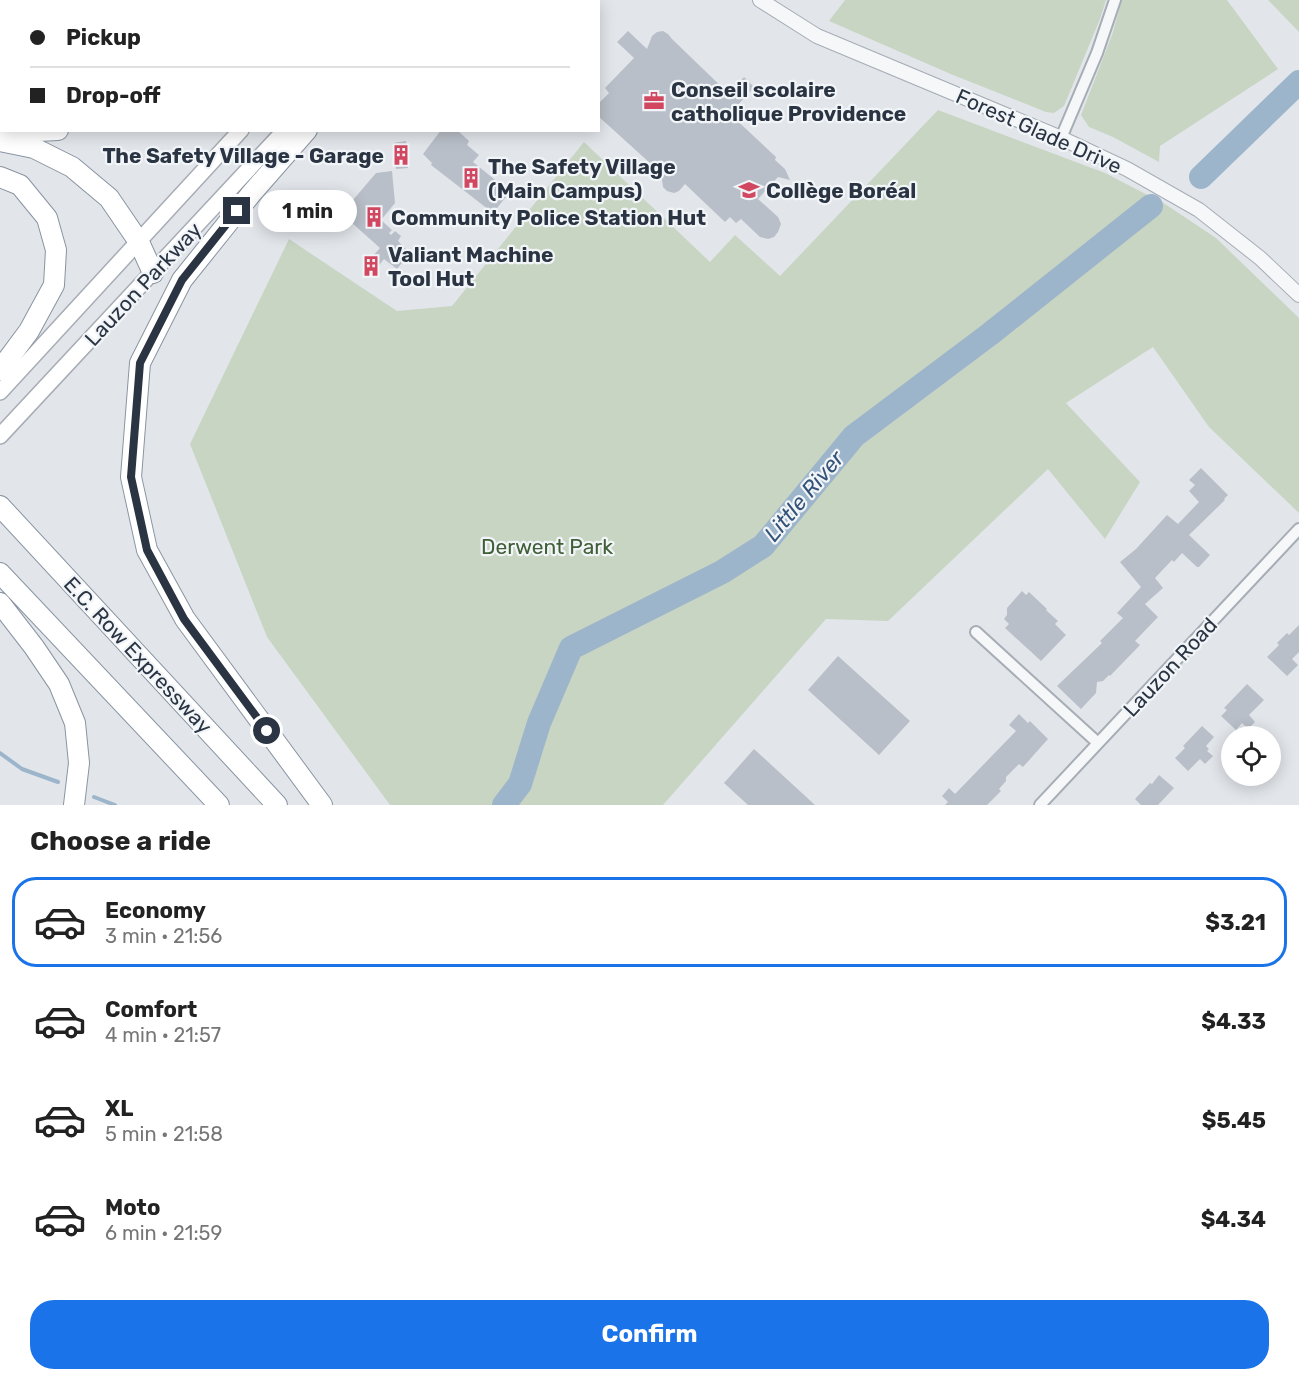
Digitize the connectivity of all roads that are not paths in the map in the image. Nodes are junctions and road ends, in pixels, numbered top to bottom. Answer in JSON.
{"nodes":[{"id":1,"x":760,"y":0,"type":"edge"},
{"id":2,"x":1115,"y":0,"type":"edge"},
{"id":3,"x":19,"y":132,"type":"edge"},
{"id":4,"x":239,"y":132,"type":"edge"},
{"id":5,"x":283,"y":132,"type":"edge"},
{"id":6,"x":305,"y":132,"type":"edge"},
{"id":7,"x":0,"y":133,"type":"edge"},
{"id":8,"x":1061,"y":138,"type":"junction"},
{"id":9,"x":0,"y":141,"type":"edge"},
{"id":10,"x":0,"y":177,"type":"edge"},
{"id":11,"x":139,"y":242,"type":"junction"},
{"id":12,"x":153,"y":273,"type":"junction"},
{"id":13,"x":1299,"y":295,"type":"edge"},
{"id":14,"x":0,"y":370,"type":"edge"},
{"id":15,"x":0,"y":392,"type":"edge"},
{"id":16,"x":0,"y":436,"type":"edge"},
{"id":17,"x":4,"y":509,"type":"edge"},
{"id":18,"x":1299,"y":529,"type":"edge"},
{"id":19,"x":0,"y":573,"type":"edge"},
{"id":20,"x":0,"y":603,"type":"edge"},
{"id":21,"x":976,"y":632,"type":"dead end"},
{"id":22,"x":1098,"y":744,"type":"junction"},
{"id":23,"x":74,"y":805,"type":"edge"},
{"id":24,"x":219,"y":805,"type":"edge"},
{"id":25,"x":277,"y":805,"type":"edge"},
{"id":26,"x":322,"y":805,"type":"edge"},
{"id":27,"x":1040,"y":805,"type":"edge"}],
"edges":[{"from":1,"to":8,"type":"street","name":"Forest Glade Drive"},
{"from":2,"to":8,"type":"street"},
{"from":3,"to":7,"type":"highway"},
{"from":4,"to":11,"type":"main road","name":"Lauzon Parkway"},
{"from":5,"to":12,"type":"main road","name":"Lauzon Parkway"},
{"from":6,"to":26,"type":"highway"},
{"from":8,"to":13,"type":"street","name":"Forest Glade Drive"},
{"from":9,"to":11,"type":"highway"},
{"from":10,"to":14,"type":"highway"},
{"from":11,"to":12,"type":"highway"},
{"from":11,"to":15,"type":"main road","name":"Lauzon Parkway"},
{"from":12,"to":16,"type":"main road","name":"Lauzon Parkway"},
{"from":17,"to":25,"type":"highway","name":"E.C. Row Expressway"},
{"from":18,"to":22,"type":"street","name":"Lauzon Road"},
{"from":19,"to":24,"type":"highway","name":"E.C. Row Expressway"},
{"from":20,"to":23,"type":"highway"},
{"from":21,"to":22,"type":"street"},
{"from":22,"to":27,"type":"street","name":"Lauzon Road"}]}
